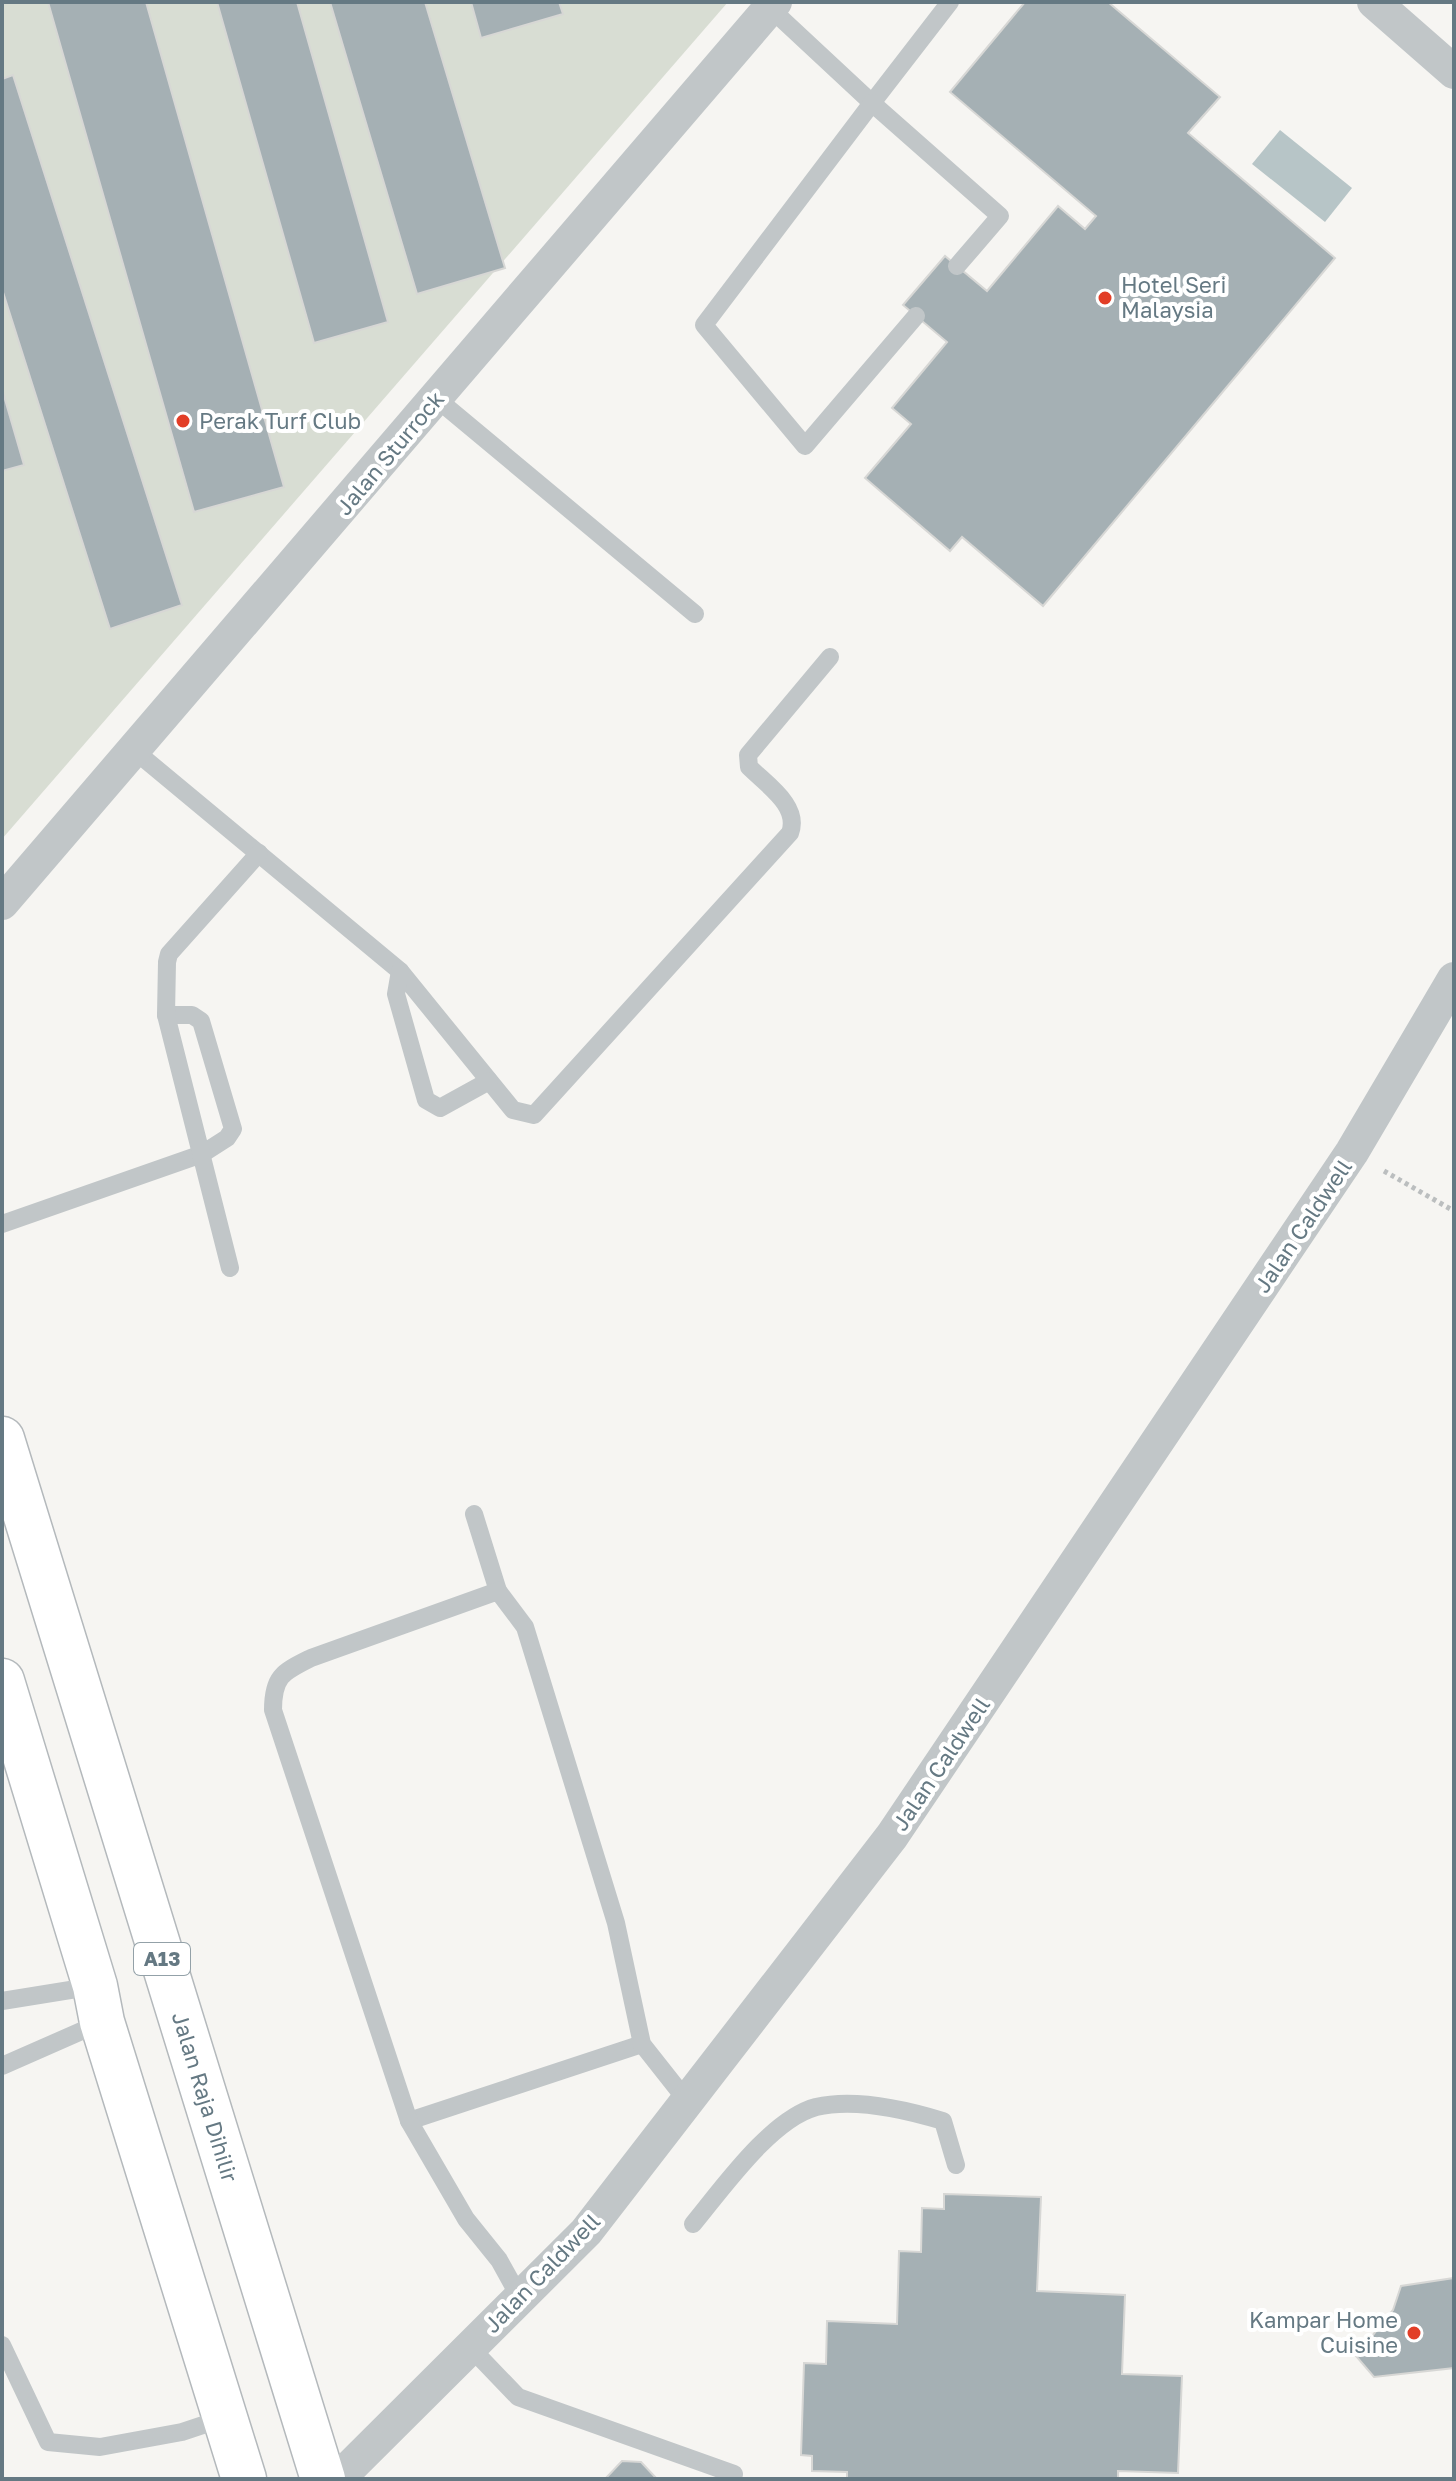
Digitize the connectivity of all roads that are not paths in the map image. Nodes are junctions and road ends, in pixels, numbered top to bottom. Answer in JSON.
{"nodes":[{"id":1,"x":950,"y":2,"type":"edge"},
{"id":2,"x":1374,"y":2,"type":"edge"},
{"id":3,"x":772,"y":5,"type":"edge"},
{"id":4,"x":1454,"y":72,"type":"edge"},
{"id":5,"x":872,"y":103,"type":"junction"},
{"id":6,"x":957,"y":266,"type":"dead end"},
{"id":7,"x":916,"y":316,"type":"dead end"},
{"id":8,"x":437,"y":399,"type":"junction"},
{"id":9,"x":695,"y":614,"type":"dead end"},
{"id":10,"x":830,"y":657,"type":"dead end"},
{"id":11,"x":135,"y":751,"type":"junction"},
{"id":12,"x":259,"y":853,"type":"junction"},
{"id":13,"x":2,"y":903,"type":"edge"},
{"id":14,"x":400,"y":971,"type":"junction"},
{"id":15,"x":1454,"y":979,"type":"edge"},
{"id":16,"x":166,"y":1015,"type":"junction"},
{"id":17,"x":489,"y":1081,"type":"junction"},
{"id":18,"x":202,"y":1154,"type":"junction"},
{"id":19,"x":2,"y":1224,"type":"edge"},
{"id":20,"x":230,"y":1268,"type":"dead end"},
{"id":21,"x":2,"y":1439,"type":"edge"},
{"id":22,"x":474,"y":1514,"type":"dead end"},
{"id":23,"x":498,"y":1591,"type":"junction"},
{"id":24,"x":2,"y":1681,"type":"edge"},
{"id":25,"x":2,"y":2001,"type":"edge"},
{"id":26,"x":99,"y":2004,"type":"junction"},
{"id":27,"x":642,"y":2044,"type":"junction"},
{"id":28,"x":2,"y":2066,"type":"edge"},
{"id":29,"x":687,"y":2101,"type":"junction"},
{"id":30,"x":409,"y":2121,"type":"junction"},
{"id":31,"x":956,"y":2165,"type":"dead end"},
{"id":32,"x":693,"y":2224,"type":"dead end"},
{"id":33,"x":519,"y":2296,"type":"junction"},
{"id":34,"x":2,"y":2345,"type":"edge"},
{"id":35,"x":470,"y":2347,"type":"junction"},
{"id":36,"x":224,"y":2418,"type":"junction"},
{"id":37,"x":734,"y":2474,"type":"dead end"},
{"id":38,"x":244,"y":2479,"type":"edge"},
{"id":39,"x":323,"y":2479,"type":"edge"},
{"id":40,"x":338,"y":2479,"type":"edge"}],
"edges":[{"from":1,"to":5,"type":"lane"},
{"from":2,"to":4,"type":"street"},
{"from":3,"to":5,"type":"lane"},
{"from":3,"to":8,"type":"street","name":"Jalan Sturrock"},
{"from":5,"to":6,"type":"lane"},
{"from":5,"to":7,"type":"lane"},
{"from":8,"to":9,"type":"lane"},
{"from":8,"to":11,"type":"street","name":"Jalan Sturrock"},
{"from":10,"to":17,"type":"lane"},
{"from":11,"to":12,"type":"lane"},
{"from":11,"to":13,"type":"street","name":"Jalan Sturrock"},
{"from":12,"to":14,"type":"lane"},
{"from":12,"to":16,"type":"lane"},
{"from":14,"to":17,"type":"lane"},
{"from":14,"to":17,"type":"lane"},
{"from":15,"to":29,"type":"street","name":"Jalan Caldwell"},
{"from":16,"to":18,"type":"lane"},
{"from":16,"to":18,"type":"lane"},
{"from":18,"to":19,"type":"lane"},
{"from":18,"to":20,"type":"lane"},
{"from":21,"to":39,"type":"main road","name":"Jalan Raja Dihilir","number":"A13"},
{"from":22,"to":23,"type":"lane"},
{"from":23,"to":27,"type":"lane"},
{"from":23,"to":30,"type":"lane"},
{"from":24,"to":26,"type":"main road"},
{"from":25,"to":26,"type":"lane"},
{"from":26,"to":28,"type":"lane"},
{"from":26,"to":36,"type":"main road"},
{"from":27,"to":29,"type":"lane"},
{"from":27,"to":30,"type":"lane"},
{"from":29,"to":33,"type":"street","name":"Jalan Caldwell"},
{"from":30,"to":33,"type":"lane"},
{"from":31,"to":32,"type":"lane"},
{"from":33,"to":35,"type":"street","name":"Jalan Caldwell"},
{"from":34,"to":36,"type":"lane"},
{"from":35,"to":37,"type":"lane"},
{"from":35,"to":40,"type":"street","name":"Jalan Caldwell"},
{"from":36,"to":38,"type":"main road"}]}
